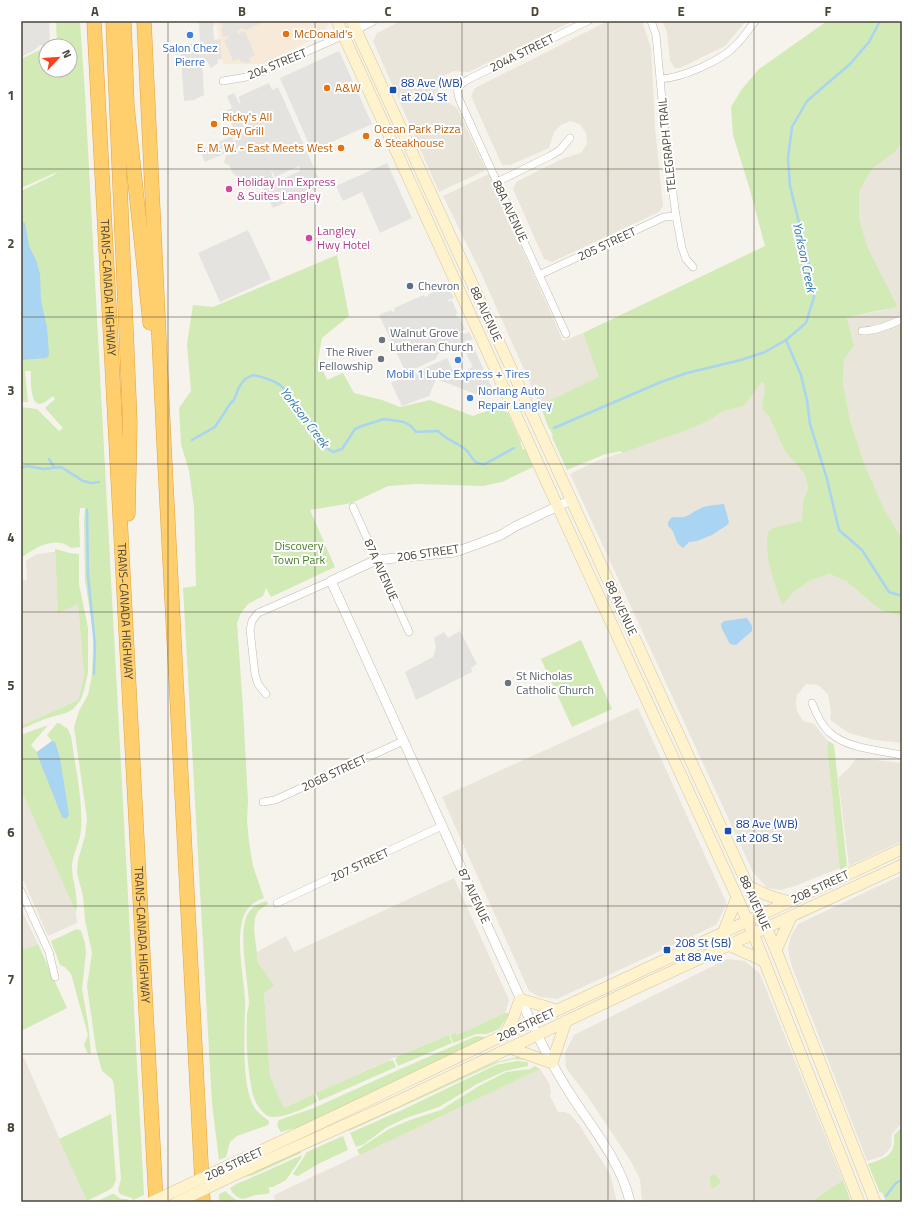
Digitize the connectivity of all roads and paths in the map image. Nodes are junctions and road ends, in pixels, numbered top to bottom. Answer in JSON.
{"nodes":[{"id":1,"x":94,"y":21,"type":"edge"},
{"id":2,"x":112,"y":21,"type":"edge"},
{"id":3,"x":124,"y":21,"type":"edge"},
{"id":4,"x":144,"y":21,"type":"edge"},
{"id":5,"x":337,"y":21,"type":"edge"},
{"id":6,"x":372,"y":21,"type":"edge"},
{"id":7,"x":588,"y":21,"type":"edge"},
{"id":8,"x":651,"y":21,"type":"edge"},
{"id":9,"x":755,"y":21,"type":"edge"},
{"id":10,"x":354,"y":25,"type":"edge"},
{"id":11,"x":344,"y":35,"type":"junction"},
{"id":12,"x":660,"y":79,"type":"junction"},
{"id":13,"x":223,"y":81,"type":"dead end"},
{"id":14,"x":457,"y":88,"type":"joint"},
{"id":15,"x":570,"y":138,"type":"dead end"},
{"id":16,"x":497,"y":182,"type":"junction"},
{"id":17,"x":676,"y":216,"type":"junction"},
{"id":18,"x":693,"y":267,"type":"dead end"},
{"id":19,"x":539,"y":275,"type":"junction"},
{"id":20,"x":902,"y":319,"type":"edge"},
{"id":21,"x":492,"y":329,"type":"junction"},
{"id":22,"x":862,"y":330,"type":"dead end"},
{"id":23,"x":566,"y":334,"type":"dead end"},
{"id":24,"x":480,"y":335,"type":"junction"},
{"id":25,"x":165,"y":465,"type":"junction"},
{"id":26,"x":571,"y":500,"type":"junction"},
{"id":27,"x":558,"y":506,"type":"junction"},
{"id":28,"x":353,"y":507,"type":"dead end"},
{"id":29,"x":582,"y":558,"type":"junction"},
{"id":30,"x":376,"y":560,"type":"junction"},
{"id":31,"x":331,"y":581,"type":"junction"},
{"id":32,"x":626,"y":619,"type":"junction"},
{"id":33,"x":125,"y":626,"type":"junction"},
{"id":34,"x":409,"y":632,"type":"dead end"},
{"id":35,"x":266,"y":694,"type":"dead end"},
{"id":36,"x":812,"y":703,"type":"dead end"},
{"id":37,"x":403,"y":741,"type":"junction"},
{"id":38,"x":902,"y":754,"type":"edge"},
{"id":39,"x":263,"y":802,"type":"dead end"},
{"id":40,"x":442,"y":826,"type":"junction"},
{"id":41,"x":902,"y":849,"type":"edge"},
{"id":42,"x":902,"y":865,"type":"edge"},
{"id":43,"x":748,"y":886,"type":"junction"},
{"id":44,"x":21,"y":892,"type":"edge"},
{"id":45,"x":737,"y":897,"type":"junction"},
{"id":46,"x":789,"y":902,"type":"junction"},
{"id":47,"x":277,"y":903,"type":"dead end"},
{"id":48,"x":761,"y":915,"type":"junction"},
{"id":49,"x":791,"y":917,"type":"junction"},
{"id":50,"x":748,"y":920,"type":"junction"},
{"id":51,"x":766,"y":928,"type":"junction"},
{"id":52,"x":724,"y":931,"type":"junction"},
{"id":53,"x":753,"y":934,"type":"junction"},
{"id":54,"x":728,"y":946,"type":"junction"},
{"id":55,"x":776,"y":950,"type":"junction"},
{"id":56,"x":764,"y":961,"type":"junction"},
{"id":57,"x":55,"y":977,"type":"dead end"},
{"id":58,"x":520,"y":999,"type":"junction"},
{"id":59,"x":557,"y":1010,"type":"junction"},
{"id":60,"x":531,"y":1022,"type":"junction"},
{"id":61,"x":566,"y":1022,"type":"junction"},
{"id":62,"x":505,"y":1035,"type":"junction"},
{"id":63,"x":537,"y":1035,"type":"junction"},
{"id":64,"x":510,"y":1048,"type":"junction"},
{"id":65,"x":552,"y":1063,"type":"junction"},
{"id":66,"x":152,"y":1202,"type":"edge"},
{"id":67,"x":156,"y":1202,"type":"edge"},
{"id":68,"x":178,"y":1202,"type":"edge"},
{"id":69,"x":203,"y":1202,"type":"edge"},
{"id":70,"x":630,"y":1202,"type":"edge"},
{"id":71,"x":858,"y":1202,"type":"edge"},
{"id":72,"x":875,"y":1202,"type":"edge"}],
"edges":[{"from":1,"to":33,"type":"highway","name":"TRANS-CANADA HIGHWAY"},
{"from":2,"to":33,"type":"highway"},
{"from":3,"to":25,"type":"highway"},
{"from":4,"to":25,"type":"highway"},
{"from":5,"to":11,"type":"main road","name":"88 AVENUE"},
{"from":6,"to":10,"type":"street","name":"204 STREET"},
{"from":7,"to":14,"type":"street","name":"204A STREET"},
{"from":8,"to":12,"type":"street","name":"TELEGRAPH TRAIL"},
{"from":9,"to":12,"type":"street"},
{"from":10,"to":11,"type":"street","name":"204 STREET"},
{"from":10,"to":21,"type":"main road","name":"88 AVENUE"},
{"from":11,"to":13,"type":"street","name":"204 STREET"},
{"from":11,"to":24,"type":"main road","name":"88 AVENUE"},
{"from":12,"to":17,"type":"street","name":"TELEGRAPH TRAIL"},
{"from":14,"to":16,"type":"street","name":"88A AVENUE"},
{"from":15,"to":16,"type":"street"},
{"from":16,"to":19,"type":"street","name":"88A AVENUE"},
{"from":17,"to":18,"type":"street","name":"TELEGRAPH TRAIL"},
{"from":17,"to":19,"type":"street","name":"205 STREET"},
{"from":19,"to":23,"type":"street","name":"88A AVENUE"},
{"from":20,"to":22,"type":"street"},
{"from":21,"to":24,"type":"main road"},
{"from":21,"to":26,"type":"main road","name":"88 AVENUE"},
{"from":24,"to":27,"type":"main road","name":"88 AVENUE"},
{"from":25,"to":69,"type":"highway"},
{"from":26,"to":27,"type":"street","name":"206 STREET"},
{"from":26,"to":32,"type":"main road","name":"88 AVENUE"},
{"from":27,"to":29,"type":"main road","name":"88 AVENUE"},
{"from":27,"to":30,"type":"street","name":"206 STREET"},
{"from":28,"to":30,"type":"street","name":"87A AVENUE"},
{"from":29,"to":32,"type":"main road"},
{"from":29,"to":45,"type":"main road","name":"88 AVENUE"},
{"from":30,"to":31,"type":"street","name":"206 STREET"},
{"from":30,"to":34,"type":"street","name":"87A AVENUE"},
{"from":31,"to":35,"type":"street","name":"206 STREET"},
{"from":31,"to":37,"type":"street","name":"87 AVENUE"},
{"from":32,"to":43,"type":"main road","name":"88 AVENUE"},
{"from":33,"to":67,"type":"highway","name":"TRANS-CANADA HIGHWAY"},
{"from":36,"to":38,"type":"street"},
{"from":37,"to":39,"type":"street","name":"206B STREET"},
{"from":37,"to":40,"type":"street","name":"87 AVENUE"},
{"from":40,"to":47,"type":"street","name":"207 STREET"},
{"from":40,"to":58,"type":"street","name":"87 AVENUE"},
{"from":41,"to":46,"type":"main road","name":"208 STREET"},
{"from":42,"to":49,"type":"main road","name":"208 STREET"},
{"from":43,"to":46,"type":"main road"},
{"from":43,"to":48,"type":"main road","name":"88 AVENUE"},
{"from":44,"to":57,"type":"street"},
{"from":45,"to":50,"type":"main road","name":"88 AVENUE"},
{"from":45,"to":52,"type":"main road"},
{"from":46,"to":48,"type":"main road","name":"208 STREET"},
{"from":48,"to":50,"type":"main road","name":"208 STREET"},
{"from":48,"to":51,"type":"main road","name":"88 AVENUE"},
{"from":49,"to":51,"type":"main road","name":"208 STREET"},
{"from":49,"to":55,"type":"main road"},
{"from":50,"to":52,"type":"main road","name":"208 STREET"},
{"from":50,"to":53,"type":"main road","name":"88 AVENUE"},
{"from":51,"to":53,"type":"main road","name":"208 STREET"},
{"from":51,"to":55,"type":"main road","name":"88 AVENUE"},
{"from":52,"to":59,"type":"main road","name":"208 STREET"},
{"from":53,"to":54,"type":"main road","name":"208 STREET"},
{"from":53,"to":56,"type":"main road","name":"88 AVENUE"},
{"from":54,"to":56,"type":"main road"},
{"from":54,"to":61,"type":"main road","name":"208 STREET"},
{"from":55,"to":72,"type":"main road","name":"88 AVENUE"},
{"from":56,"to":71,"type":"main road","name":"88 AVENUE"},
{"from":58,"to":59,"type":"main road"},
{"from":58,"to":60,"type":"street","name":"87 AVENUE"},
{"from":58,"to":62,"type":"main road"},
{"from":59,"to":60,"type":"main road","name":"208 STREET"},
{"from":60,"to":62,"type":"main road","name":"208 STREET"},
{"from":60,"to":63,"type":"street","name":"87 AVENUE"},
{"from":61,"to":63,"type":"main road","name":"208 STREET"},
{"from":61,"to":65,"type":"main road"},
{"from":62,"to":66,"type":"main road","name":"208 STREET","bridge":true},
{"from":63,"to":64,"type":"main road","name":"208 STREET"},
{"from":63,"to":65,"type":"street","name":"87 AVENUE"},
{"from":64,"to":65,"type":"main road"},
{"from":64,"to":68,"type":"main road","name":"208 STREET","bridge":true},
{"from":65,"to":70,"type":"street","name":"87 AVENUE"}]}
